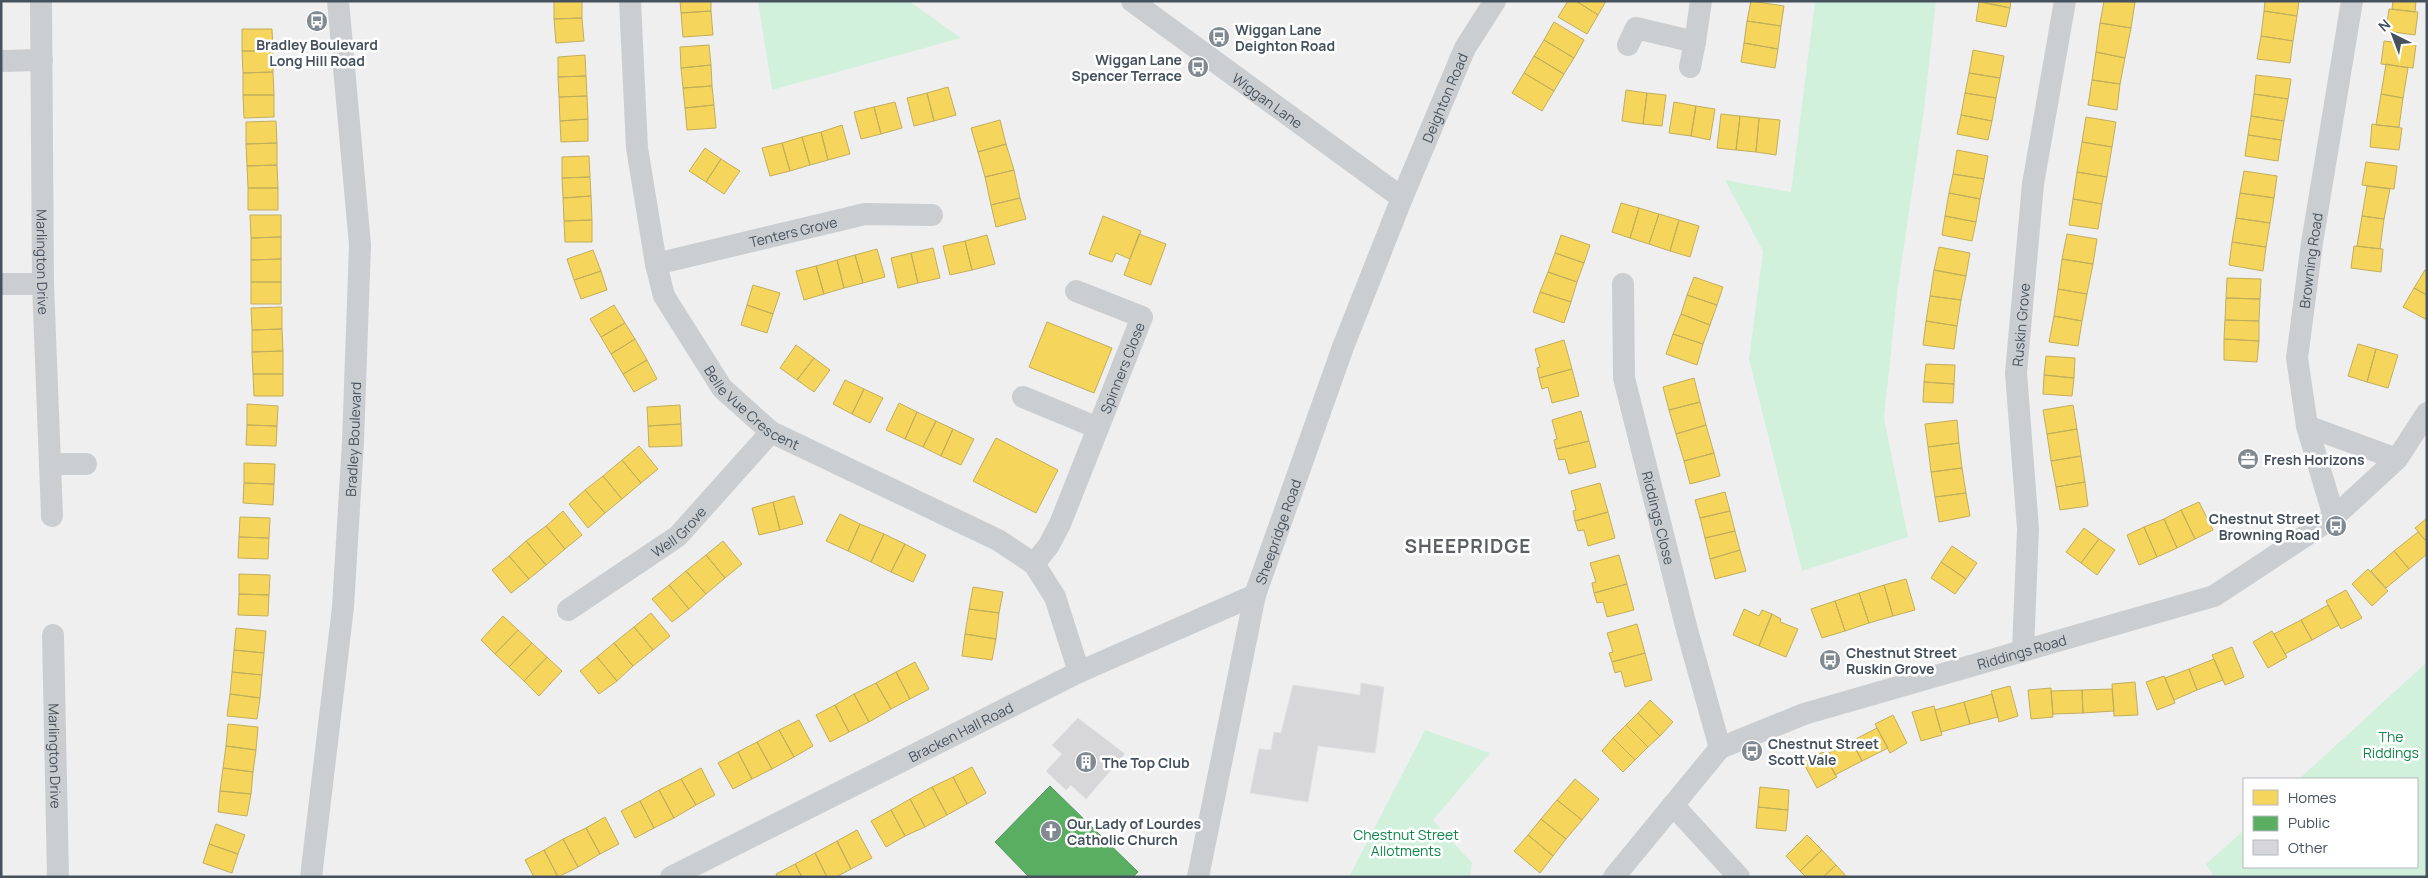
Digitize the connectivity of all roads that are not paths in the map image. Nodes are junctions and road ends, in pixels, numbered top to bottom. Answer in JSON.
{"nodes":[{"id":1,"x":41,"y":1,"type":"edge"},
{"id":2,"x":338,"y":1,"type":"edge"},
{"id":3,"x":630,"y":1,"type":"edge"},
{"id":4,"x":1495,"y":1,"type":"edge"},
{"id":5,"x":1701,"y":1,"type":"edge"},
{"id":6,"x":2065,"y":1,"type":"edge"},
{"id":7,"x":2352,"y":1,"type":"edge"},
{"id":8,"x":1145,"y":5,"type":"edge"},
{"id":9,"x":1695,"y":42,"type":"junction"},
{"id":10,"x":1628,"y":45,"type":"dead end"},
{"id":11,"x":42,"y":60,"type":"junction"},
{"id":12,"x":1,"y":61,"type":"edge"},
{"id":13,"x":1690,"y":67,"type":"dead end"},
{"id":14,"x":1402,"y":198,"type":"junction"},
{"id":15,"x":932,"y":215,"type":"dead end"},
{"id":16,"x":656,"y":264,"type":"junction"},
{"id":17,"x":1,"y":284,"type":"edge"},
{"id":18,"x":43,"y":284,"type":"junction"},
{"id":19,"x":1623,"y":284,"type":"dead end"},
{"id":20,"x":1076,"y":291,"type":"dead end"},
{"id":21,"x":1023,"y":397,"type":"dead end"},
{"id":22,"x":2427,"y":413,"type":"edge"},
{"id":23,"x":2307,"y":426,"type":"junction"},
{"id":24,"x":1098,"y":428,"type":"junction"},
{"id":25,"x":771,"y":432,"type":"junction"},
{"id":26,"x":2397,"y":459,"type":"junction"},
{"id":27,"x":50,"y":464,"type":"junction"},
{"id":28,"x":86,"y":464,"type":"dead end"},
{"id":29,"x":52,"y":516,"type":"dead end"},
{"id":30,"x":2334,"y":517,"type":"junction"},
{"id":31,"x":1034,"y":564,"type":"junction"},
{"id":32,"x":1255,"y":595,"type":"junction"},
{"id":33,"x":568,"y":610,"type":"dead end"},
{"id":34,"x":53,"y":635,"type":"dead end"},
{"id":35,"x":2023,"y":650,"type":"junction"},
{"id":36,"x":1079,"y":672,"type":"junction"},
{"id":37,"x":1720,"y":748,"type":"junction"},
{"id":38,"x":1672,"y":805,"type":"junction"},
{"id":39,"x":58,"y":877,"type":"edge"},
{"id":40,"x":312,"y":877,"type":"edge"},
{"id":41,"x":671,"y":877,"type":"edge"},
{"id":42,"x":1198,"y":877,"type":"edge"},
{"id":43,"x":1614,"y":877,"type":"edge"},
{"id":44,"x":1739,"y":877,"type":"edge"}],
"edges":[{"from":1,"to":11,"type":"street","name":"Marlington Drive"},
{"from":2,"to":40,"type":"street","name":"Bradley Boulevard"},
{"from":3,"to":16,"type":"street","name":"Belle Vue Crescent"},
{"from":4,"to":14,"type":"street","name":"Deighton Road"},
{"from":5,"to":9,"type":"street"},
{"from":6,"to":35,"type":"street","name":"Ruskin Grove"},
{"from":7,"to":23,"type":"street","name":"Browning Road"},
{"from":8,"to":14,"type":"street","name":"Wiggan Lane"},
{"from":9,"to":10,"type":"street"},
{"from":9,"to":13,"type":"street"},
{"from":11,"to":12,"type":"street"},
{"from":11,"to":18,"type":"street","name":"Marlington Drive"},
{"from":14,"to":32,"type":"street","name":"Sheepridge Road"},
{"from":15,"to":16,"type":"street","name":"Tenters Grove"},
{"from":16,"to":25,"type":"street","name":"Belle Vue Crescent"},
{"from":17,"to":18,"type":"street"},
{"from":18,"to":27,"type":"street","name":"Marlington Drive"},
{"from":19,"to":37,"type":"street","name":"Riddings Close"},
{"from":20,"to":24,"type":"street","name":"Spinners Close"},
{"from":21,"to":24,"type":"street","name":"Spinners Close"},
{"from":22,"to":26,"type":"street","name":"Riddings Road"},
{"from":23,"to":26,"type":"street"},
{"from":23,"to":30,"type":"street","name":"Browning Road"},
{"from":24,"to":31,"type":"street","name":"Spinners Close"},
{"from":25,"to":31,"type":"street","name":"Belle Vue Crescent"},
{"from":25,"to":33,"type":"street","name":"Well Grove"},
{"from":26,"to":30,"type":"street","name":"Riddings Road"},
{"from":27,"to":28,"type":"street"},
{"from":27,"to":29,"type":"street","name":"Marlington Drive"},
{"from":30,"to":35,"type":"street","name":"Riddings Road"},
{"from":31,"to":36,"type":"street","name":"Belle Vue Crescent"},
{"from":32,"to":36,"type":"street","name":"Bracken Hall Road"},
{"from":32,"to":42,"type":"street","name":"Sheepridge Road"},
{"from":34,"to":39,"type":"street","name":"Marlington Drive"},
{"from":35,"to":37,"type":"street","name":"Riddings Road"},
{"from":36,"to":41,"type":"street","name":"Bracken Hall Road"},
{"from":37,"to":38,"type":"street","name":"Riddings Road"},
{"from":38,"to":43,"type":"street","name":"Riddings Road"},
{"from":38,"to":44,"type":"street"}]}
